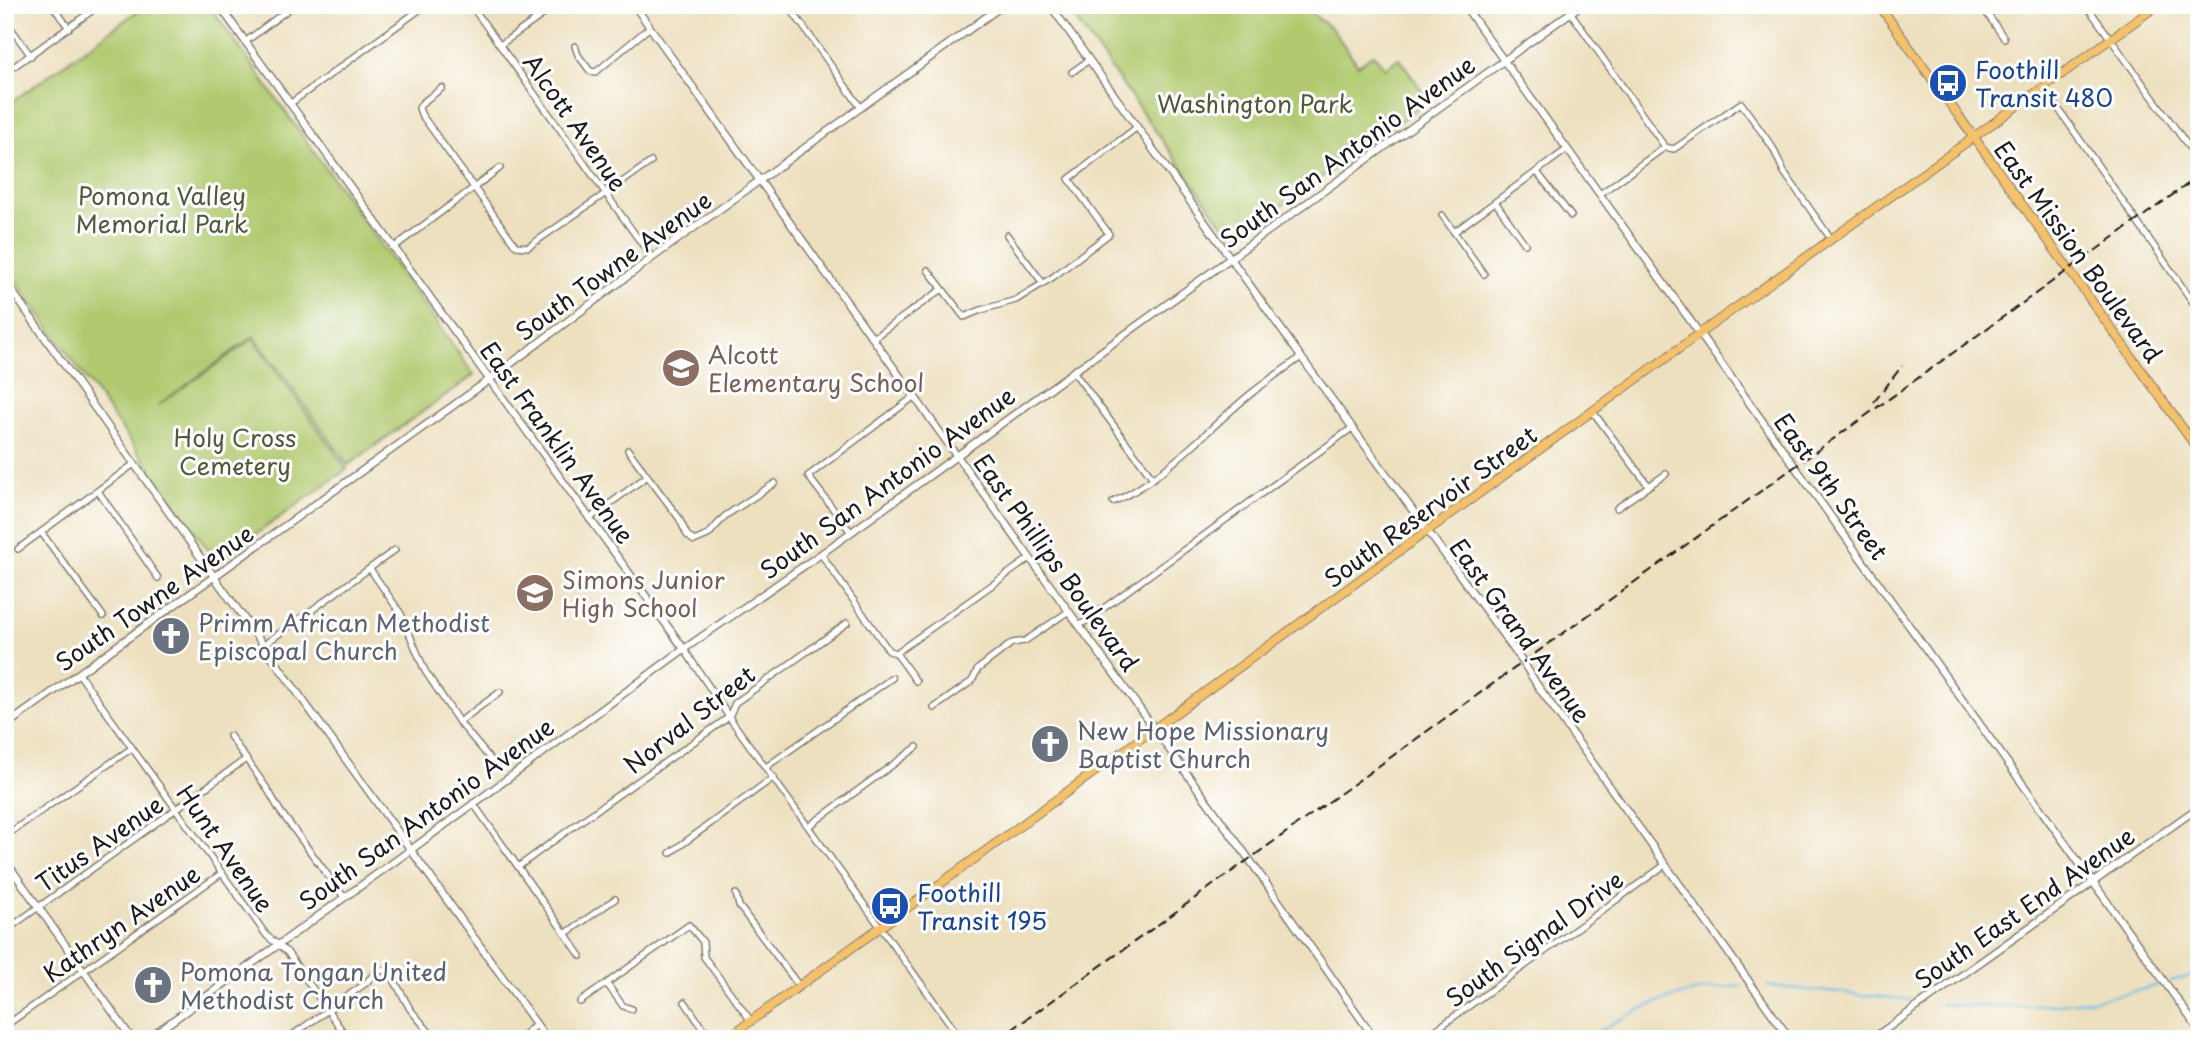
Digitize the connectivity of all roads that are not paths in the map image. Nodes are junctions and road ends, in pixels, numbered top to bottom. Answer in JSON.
{"nodes":[{"id":1,"x":52,"y":5,"type":"edge"},
{"id":2,"x":100,"y":5,"type":"edge"},
{"id":3,"x":219,"y":5,"type":"edge"},
{"id":4,"x":295,"y":5,"type":"edge"},
{"id":5,"x":426,"y":5,"type":"edge"},
{"id":6,"x":471,"y":5,"type":"edge"},
{"id":7,"x":634,"y":5,"type":"edge"},
{"id":8,"x":788,"y":5,"type":"edge"},
{"id":9,"x":1003,"y":5,"type":"edge"},
{"id":10,"x":1050,"y":5,"type":"edge"},
{"id":11,"x":1464,"y":5,"type":"edge"},
{"id":12,"x":1581,"y":5,"type":"edge"},
{"id":13,"x":1879,"y":5,"type":"edge"},
{"id":14,"x":1981,"y":5,"type":"edge"},
{"id":15,"x":2086,"y":5,"type":"edge"},
{"id":16,"x":2158,"y":5,"type":"edge"},
{"id":17,"x":1571,"y":13,"type":"junction"},
{"id":18,"x":544,"y":14,"type":"dead end"},
{"id":19,"x":5,"y":20,"type":"edge"},
{"id":20,"x":650,"y":27,"type":"junction"},
{"id":21,"x":69,"y":29,"type":"junction"},
{"id":22,"x":2004,"y":38,"type":"dead end"},
{"id":23,"x":2110,"y":38,"type":"junction"},
{"id":24,"x":245,"y":42,"type":"junction"},
{"id":25,"x":500,"y":45,"type":"junction"},
{"id":26,"x":575,"y":46,"type":"dead end"},
{"id":27,"x":30,"y":55,"type":"junction"},
{"id":28,"x":1089,"y":60,"type":"junction"},
{"id":29,"x":1505,"y":61,"type":"junction"},
{"id":30,"x":1072,"y":72,"type":"dead end"},
{"id":31,"x":5,"y":74,"type":"edge"},
{"id":32,"x":442,"y":88,"type":"dead end"},
{"id":33,"x":2044,"y":88,"type":"junction"},
{"id":34,"x":291,"y":103,"type":"junction"},
{"id":35,"x":861,"y":108,"type":"junction"},
{"id":36,"x":1136,"y":128,"type":"junction"},
{"id":37,"x":1974,"y":138,"type":"junction"},
{"id":38,"x":1665,"y":147,"type":"junction"},
{"id":39,"x":1566,"y":150,"type":"junction"},
{"id":40,"x":2199,"y":161,"type":"edge"},
{"id":41,"x":651,"y":162,"type":"dead end"},
{"id":42,"x":500,"y":168,"type":"dead end"},
{"id":43,"x":1537,"y":172,"type":"junction"},
{"id":44,"x":761,"y":182,"type":"junction"},
{"id":45,"x":474,"y":188,"type":"junction"},
{"id":46,"x":605,"y":194,"type":"junction"},
{"id":47,"x":1600,"y":194,"type":"junction"},
{"id":48,"x":1496,"y":203,"type":"junction"},
{"id":49,"x":1442,"y":215,"type":"dead end"},
{"id":50,"x":1571,"y":216,"type":"dead end"},
{"id":51,"x":1454,"y":232,"type":"junction"},
{"id":52,"x":1006,"y":234,"type":"dead end"},
{"id":53,"x":1831,"y":239,"type":"junction"},
{"id":54,"x":1525,"y":244,"type":"dead end"},
{"id":55,"x":393,"y":248,"type":"junction"},
{"id":56,"x":652,"y":258,"type":"junction"},
{"id":57,"x":1230,"y":259,"type":"junction"},
{"id":58,"x":928,"y":270,"type":"dead end"},
{"id":59,"x":1484,"y":274,"type":"dead end"},
{"id":60,"x":5,"y":281,"type":"edge"},
{"id":61,"x":1042,"y":282,"type":"junction"},
{"id":62,"x":941,"y":290,"type":"junction"},
{"id":63,"x":2199,"y":311,"type":"edge"},
{"id":64,"x":1699,"y":334,"type":"junction"},
{"id":65,"x":873,"y":338,"type":"junction"},
{"id":66,"x":1301,"y":357,"type":"junction"},
{"id":67,"x":1073,"y":371,"type":"junction"},
{"id":68,"x":489,"y":380,"type":"junction"},
{"id":69,"x":915,"y":396,"type":"junction"},
{"id":70,"x":1593,"y":412,"type":"junction"},
{"id":71,"x":1352,"y":428,"type":"junction"},
{"id":72,"x":628,"y":450,"type":"dead end"},
{"id":73,"x":2199,"y":451,"type":"edge"},
{"id":74,"x":957,"y":456,"type":"junction"},
{"id":75,"x":134,"y":464,"type":"junction"},
{"id":76,"x":1666,"y":474,"type":"dead end"},
{"id":77,"x":646,"y":477,"type":"junction"},
{"id":78,"x":1152,"y":478,"type":"junction"},
{"id":79,"x":775,"y":483,"type":"dead end"},
{"id":80,"x":1648,"y":485,"type":"junction"},
{"id":81,"x":97,"y":491,"type":"junction"},
{"id":82,"x":1113,"y":502,"type":"dead end"},
{"id":83,"x":1617,"y":508,"type":"dead end"},
{"id":84,"x":589,"y":519,"type":"junction"},
{"id":85,"x":850,"y":531,"type":"junction"},
{"id":86,"x":41,"y":532,"type":"junction"},
{"id":87,"x":1427,"y":533,"type":"junction"},
{"id":88,"x":18,"y":549,"type":"dead end"},
{"id":89,"x":395,"y":550,"type":"dead end"},
{"id":90,"x":821,"y":554,"type":"junction"},
{"id":91,"x":1030,"y":558,"type":"junction"},
{"id":92,"x":370,"y":569,"type":"junction"},
{"id":93,"x":158,"y":578,"type":"dead end"},
{"id":94,"x":215,"y":578,"type":"junction"},
{"id":95,"x":1069,"y":611,"type":"junction"},
{"id":96,"x":103,"y":617,"type":"dead end"},
{"id":97,"x":847,"y":623,"type":"dead end"},
{"id":98,"x":1079,"y":625,"type":"junction"},
{"id":99,"x":265,"y":644,"type":"junction"},
{"id":100,"x":684,"y":649,"type":"junction"},
{"id":101,"x":896,"y":653,"type":"junction"},
{"id":102,"x":79,"y":674,"type":"junction"},
{"id":103,"x":892,"y":678,"type":"dead end"},
{"id":104,"x":916,"y":681,"type":"dead end"},
{"id":105,"x":500,"y":692,"type":"dead end"},
{"id":106,"x":934,"y":708,"type":"dead end"},
{"id":107,"x":729,"y":717,"type":"junction"},
{"id":108,"x":459,"y":722,"type":"junction"},
{"id":109,"x":5,"y":726,"type":"edge"},
{"id":110,"x":1154,"y":729,"type":"junction"},
{"id":111,"x":230,"y":736,"type":"dead end"},
{"id":112,"x":917,"y":747,"type":"dead end"},
{"id":113,"x":132,"y":748,"type":"junction"},
{"id":114,"x":246,"y":758,"type":"junction"},
{"id":115,"x":492,"y":761,"type":"dead end"},
{"id":116,"x":766,"y":767,"type":"junction"},
{"id":117,"x":774,"y":777,"type":"junction"},
{"id":118,"x":473,"y":803,"type":"junction"},
{"id":119,"x":2199,"y":807,"type":"edge"},
{"id":120,"x":177,"y":809,"type":"junction"},
{"id":121,"x":809,"y":826,"type":"junction"},
{"id":122,"x":5,"y":836,"type":"edge"},
{"id":123,"x":412,"y":849,"type":"junction"},
{"id":124,"x":670,"y":853,"type":"dead end"},
{"id":125,"x":5,"y":860,"type":"edge"},
{"id":126,"x":1665,"y":865,"type":"junction"},
{"id":127,"x":518,"y":867,"type":"junction"},
{"id":128,"x":222,"y":873,"type":"junction"},
{"id":129,"x":2093,"y":883,"type":"junction"},
{"id":130,"x":736,"y":894,"type":"dead end"},
{"id":131,"x":344,"y":897,"type":"junction"},
{"id":132,"x":615,"y":899,"type":"dead end"},
{"id":133,"x":39,"y":907,"type":"junction"},
{"id":134,"x":880,"y":928,"type":"junction"},
{"id":135,"x":5,"y":931,"type":"edge"},
{"id":136,"x":565,"y":934,"type":"junction"},
{"id":137,"x":276,"y":945,"type":"junction"},
{"id":138,"x":581,"y":956,"type":"dead end"},
{"id":139,"x":82,"y":971,"type":"junction"},
{"id":140,"x":607,"y":984,"type":"junction"},
{"id":141,"x":799,"y":986,"type":"junction"},
{"id":142,"x":580,"y":1002,"type":"dead end"},
{"id":143,"x":685,"y":1002,"type":"dead end"},
{"id":144,"x":632,"y":1009,"type":"dead end"},
{"id":145,"x":327,"y":1011,"type":"junction"},
{"id":146,"x":751,"y":1021,"type":"junction"},
{"id":147,"x":536,"y":1025,"type":"junction"},
{"id":148,"x":5,"y":1026,"type":"edge"},
{"id":149,"x":2199,"y":1030,"type":"edge"},
{"id":150,"x":132,"y":1039,"type":"edge"},
{"id":151,"x":147,"y":1039,"type":"edge"},
{"id":152,"x":287,"y":1039,"type":"edge"},
{"id":153,"x":348,"y":1039,"type":"edge"},
{"id":154,"x":435,"y":1039,"type":"edge"},
{"id":155,"x":518,"y":1039,"type":"edge"},
{"id":156,"x":547,"y":1039,"type":"edge"},
{"id":157,"x":710,"y":1039,"type":"edge"},
{"id":158,"x":726,"y":1039,"type":"edge"},
{"id":159,"x":961,"y":1039,"type":"edge"},
{"id":160,"x":1376,"y":1039,"type":"edge"},
{"id":161,"x":1423,"y":1039,"type":"edge"},
{"id":162,"x":1790,"y":1039,"type":"edge"},
{"id":163,"x":1872,"y":1039,"type":"edge"}],
"edges":[{"from":1,"to":21,"type":"street"},
{"from":2,"to":21,"type":"street"},
{"from":3,"to":24,"type":"street","name":"East Franklin Avenue"},
{"from":4,"to":24,"type":"street"},
{"from":5,"to":34,"type":"street"},
{"from":6,"to":25,"type":"street","name":"Alcott Avenue"},
{"from":7,"to":20,"type":"street","name":"East Phillips Boulevard"},
{"from":8,"to":35,"type":"street"},
{"from":9,"to":35,"type":"street","name":"South Towne Avenue"},
{"from":10,"to":28,"type":"street","name":"East Grand Avenue"},
{"from":11,"to":29,"type":"street","name":"East 9th Street"},
{"from":12,"to":17,"type":"street","name":"South San Antonio Avenue"},
{"from":13,"to":37,"type":"main road","name":"East Mission Boulevard"},
{"from":14,"to":22,"type":"street"},
{"from":15,"to":23,"type":"street"},
{"from":16,"to":23,"type":"main road","name":"South Reservoir Street"},
{"from":17,"to":29,"type":"street","name":"South San Antonio Avenue"},
{"from":17,"to":38,"type":"street"},
{"from":18,"to":25,"type":"street"},
{"from":19,"to":27,"type":"street"},
{"from":20,"to":26,"type":"street"},
{"from":20,"to":44,"type":"street","name":"East Phillips Boulevard"},
{"from":21,"to":27,"type":"street"},
{"from":23,"to":33,"type":"main road","name":"South Reservoir Street"},
{"from":23,"to":40,"type":"street"},
{"from":24,"to":34,"type":"street","name":"East Franklin Avenue"},
{"from":25,"to":46,"type":"street","name":"Alcott Avenue"},
{"from":27,"to":31,"type":"street"},
{"from":28,"to":30,"type":"street"},
{"from":28,"to":36,"type":"street","name":"East Grand Avenue"},
{"from":29,"to":39,"type":"street","name":"East 9th Street"},
{"from":29,"to":57,"type":"street","name":"South San Antonio Avenue"},
{"from":32,"to":45,"type":"street"},
{"from":33,"to":37,"type":"main road","name":"South Reservoir Street"},
{"from":33,"to":63,"type":"street"},
{"from":34,"to":55,"type":"street","name":"East Franklin Avenue"},
{"from":35,"to":44,"type":"street","name":"South Towne Avenue"},
{"from":36,"to":57,"type":"street","name":"East Grand Avenue"},
{"from":36,"to":61,"type":"street"},
{"from":37,"to":53,"type":"main road","name":"South Reservoir Street"},
{"from":37,"to":73,"type":"main road","name":"East Mission Boulevard"},
{"from":38,"to":47,"type":"street"},
{"from":38,"to":53,"type":"street"},
{"from":39,"to":43,"type":"street"},
{"from":39,"to":47,"type":"street","name":"East 9th Street"},
{"from":41,"to":46,"type":"street"},
{"from":42,"to":45,"type":"street"},
{"from":43,"to":48,"type":"street"},
{"from":43,"to":50,"type":"street"},
{"from":44,"to":56,"type":"street","name":"South Towne Avenue"},
{"from":44,"to":65,"type":"street","name":"East Phillips Boulevard"},
{"from":45,"to":46,"type":"street"},
{"from":45,"to":55,"type":"street"},
{"from":46,"to":56,"type":"street","name":"Alcott Avenue"},
{"from":47,"to":64,"type":"street","name":"East 9th Street"},
{"from":48,"to":51,"type":"street"},
{"from":48,"to":54,"type":"street"},
{"from":49,"to":51,"type":"street"},
{"from":51,"to":59,"type":"street"},
{"from":52,"to":61,"type":"street"},
{"from":53,"to":64,"type":"main road","name":"South Reservoir Street"},
{"from":55,"to":68,"type":"street","name":"East Franklin Avenue"},
{"from":56,"to":68,"type":"street","name":"South Towne Avenue"},
{"from":57,"to":66,"type":"street","name":"East Grand Avenue"},
{"from":57,"to":67,"type":"street","name":"South San Antonio Avenue"},
{"from":58,"to":62,"type":"street"},
{"from":60,"to":75,"type":"street"},
{"from":61,"to":62,"type":"street"},
{"from":62,"to":65,"type":"street"},
{"from":64,"to":70,"type":"main road","name":"South Reservoir Street"},
{"from":64,"to":129,"type":"street","name":"East 9th Street"},
{"from":65,"to":69,"type":"street","name":"East Phillips Boulevard"},
{"from":66,"to":71,"type":"street","name":"East Grand Avenue"},
{"from":66,"to":78,"type":"street"},
{"from":67,"to":74,"type":"street","name":"South San Antonio Avenue"},
{"from":67,"to":78,"type":"street"},
{"from":68,"to":84,"type":"street","name":"East Franklin Avenue"},
{"from":68,"to":94,"type":"street","name":"South Towne Avenue"},
{"from":69,"to":74,"type":"street","name":"East Phillips Boulevard"},
{"from":69,"to":85,"type":"street"},
{"from":70,"to":80,"type":"street"},
{"from":70,"to":87,"type":"main road","name":"South Reservoir Street"},
{"from":71,"to":87,"type":"street","name":"East Grand Avenue"},
{"from":71,"to":98,"type":"street"},
{"from":72,"to":77,"type":"street"},
{"from":74,"to":85,"type":"street","name":"South San Antonio Avenue"},
{"from":74,"to":91,"type":"street","name":"East Phillips Boulevard"},
{"from":75,"to":81,"type":"street"},
{"from":75,"to":94,"type":"street"},
{"from":76,"to":80,"type":"street"},
{"from":77,"to":79,"type":"street"},
{"from":77,"to":84,"type":"street"},
{"from":78,"to":82,"type":"street"},
{"from":80,"to":83,"type":"street"},
{"from":81,"to":86,"type":"street"},
{"from":81,"to":93,"type":"street"},
{"from":84,"to":100,"type":"street","name":"East Franklin Avenue"},
{"from":85,"to":90,"type":"street","name":"South San Antonio Avenue"},
{"from":86,"to":88,"type":"street"},
{"from":86,"to":96,"type":"street"},
{"from":87,"to":110,"type":"main road","name":"South Reservoir Street"},
{"from":87,"to":126,"type":"street","name":"East Grand Avenue"},
{"from":89,"to":92,"type":"street"},
{"from":90,"to":100,"type":"street","name":"South San Antonio Avenue"},
{"from":90,"to":101,"type":"street"},
{"from":91,"to":95,"type":"street","name":"East Phillips Boulevard"},
{"from":91,"to":101,"type":"street"},
{"from":92,"to":99,"type":"street"},
{"from":92,"to":108,"type":"street"},
{"from":94,"to":99,"type":"street"},
{"from":94,"to":102,"type":"street","name":"South Towne Avenue"},
{"from":95,"to":98,"type":"street","name":"East Phillips Boulevard"},
{"from":95,"to":106,"type":"street"},
{"from":97,"to":107,"type":"street","name":"Norval Street"},
{"from":98,"to":110,"type":"street","name":"East Phillips Boulevard"},
{"from":99,"to":123,"type":"street"},
{"from":100,"to":107,"type":"street","name":"East Franklin Avenue"},
{"from":100,"to":118,"type":"street","name":"South San Antonio Avenue"},
{"from":101,"to":104,"type":"street"},
{"from":102,"to":109,"type":"street","name":"South Towne Avenue"},
{"from":102,"to":113,"type":"street","name":"Hunt Avenue"},
{"from":103,"to":116,"type":"street"},
{"from":105,"to":108,"type":"street"},
{"from":107,"to":116,"type":"street","name":"East Franklin Avenue"},
{"from":107,"to":127,"type":"street","name":"Norval Street"},
{"from":108,"to":115,"type":"street"},
{"from":110,"to":134,"type":"main road","name":"South Reservoir Street"},
{"from":110,"to":160,"type":"street","name":"East Phillips Boulevard"},
{"from":111,"to":114,"type":"street"},
{"from":112,"to":121,"type":"street"},
{"from":113,"to":120,"type":"street","name":"Hunt Avenue"},
{"from":113,"to":122,"type":"street"},
{"from":114,"to":120,"type":"street","name":"Titus Avenue"},
{"from":114,"to":131,"type":"street"},
{"from":116,"to":117,"type":"street","name":"East Franklin Avenue"},
{"from":117,"to":121,"type":"street","name":"East Franklin Avenue"},
{"from":117,"to":124,"type":"street"},
{"from":118,"to":123,"type":"street","name":"South San Antonio Avenue"},
{"from":118,"to":127,"type":"street"},
{"from":119,"to":129,"type":"street","name":"South East End Avenue"},
{"from":120,"to":128,"type":"street","name":"Hunt Avenue"},
{"from":120,"to":133,"type":"street","name":"Titus Avenue"},
{"from":121,"to":134,"type":"street","name":"East Franklin Avenue"},
{"from":123,"to":131,"type":"street","name":"South San Antonio Avenue"},
{"from":123,"to":147,"type":"street"},
{"from":125,"to":133,"type":"street"},
{"from":126,"to":161,"type":"street","name":"South Signal Drive"},
{"from":126,"to":162,"type":"street","name":"East Grand Avenue"},
{"from":127,"to":136,"type":"street"},
{"from":128,"to":137,"type":"street","name":"Hunt Avenue"},
{"from":128,"to":139,"type":"street","name":"Kathryn Avenue"},
{"from":129,"to":149,"type":"street","name":"East 9th Street"},
{"from":129,"to":163,"type":"street","name":"South East End Avenue"},
{"from":130,"to":141,"type":"street"},
{"from":131,"to":137,"type":"street","name":"South San Antonio Avenue"},
{"from":132,"to":136,"type":"street"},
{"from":133,"to":135,"type":"street","name":"Titus Avenue"},
{"from":133,"to":139,"type":"street"},
{"from":134,"to":141,"type":"main road","name":"South Reservoir Street"},
{"from":134,"to":159,"type":"street","name":"East Franklin Avenue"},
{"from":136,"to":138,"type":"street"},
{"from":137,"to":145,"type":"street","name":"Hunt Avenue"},
{"from":137,"to":151,"type":"street","name":"South San Antonio Avenue"},
{"from":139,"to":148,"type":"street","name":"Kathryn Avenue"},
{"from":139,"to":150,"type":"street"},
{"from":140,"to":142,"type":"street"},
{"from":140,"to":144,"type":"street"},
{"from":140,"to":146,"type":"street"},
{"from":141,"to":146,"type":"main road","name":"South Reservoir Street"},
{"from":143,"to":157,"type":"street"},
{"from":145,"to":152,"type":"street"},
{"from":145,"to":153,"type":"street","name":"Hunt Avenue"},
{"from":145,"to":154,"type":"street"},
{"from":146,"to":158,"type":"main road","name":"South Reservoir Street"},
{"from":147,"to":155,"type":"street"},
{"from":147,"to":156,"type":"street"}]}
